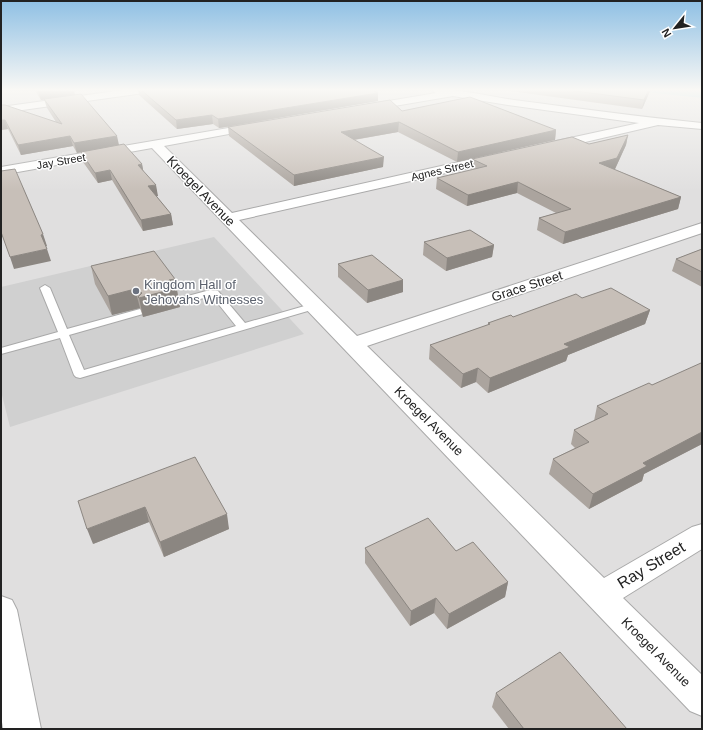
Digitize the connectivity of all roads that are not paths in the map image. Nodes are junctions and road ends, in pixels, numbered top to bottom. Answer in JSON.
{"nodes":[{"id":1,"x":653,"y":123,"type":"edge"},
{"id":2,"x":670,"y":123,"type":"edge"},
{"id":3,"x":271,"y":124,"type":"edge"},
{"id":4,"x":702,"y":126,"type":"edge"},
{"id":5,"x":155,"y":144,"type":"junction"},
{"id":6,"x":536,"y":149,"type":"edge"},
{"id":7,"x":512,"y":154,"type":"edge"},
{"id":8,"x":1,"y":171,"type":"edge"},
{"id":9,"x":227,"y":218,"type":"junction"},
{"id":10,"x":702,"y":228,"type":"edge"},
{"id":11,"x":45,"y":288,"type":"dead end"},
{"id":12,"x":176,"y":302,"type":"dead end"},
{"id":13,"x":314,"y":306,"type":"junction"},
{"id":14,"x":140,"y":312,"type":"edge"},
{"id":15,"x":242,"y":327,"type":"junction"},
{"id":16,"x":64,"y":334,"type":"junction"},
{"id":17,"x":352,"y":344,"type":"junction"},
{"id":18,"x":1,"y":351,"type":"edge"},
{"id":19,"x":702,"y":535,"type":"edge"},
{"id":20,"x":600,"y":596,"type":"junction"},
{"id":21,"x":1,"y":610,"type":"edge"},
{"id":22,"x":702,"y":699,"type":"edge"},
{"id":23,"x":22,"y":729,"type":"edge"}],
"edges":[{"from":1,"to":6,"type":"street"},
{"from":2,"to":4,"type":"street"},
{"from":3,"to":5,"type":"street","name":"Jay Street"},
{"from":5,"to":8,"type":"street","name":"Jay Street"},
{"from":5,"to":9,"type":"street","name":"Kroegel Avenue"},
{"from":7,"to":9,"type":"street","name":"Agnes Street"},
{"from":9,"to":13,"type":"street","name":"Kroegel Avenue"},
{"from":10,"to":17,"type":"street","name":"Grace Street"},
{"from":11,"to":16,"type":"lane"},
{"from":12,"to":15,"type":"lane"},
{"from":13,"to":15,"type":"lane"},
{"from":13,"to":17,"type":"street","name":"Kroegel Avenue"},
{"from":14,"to":16,"type":"lane"},
{"from":15,"to":16,"type":"lane"},
{"from":16,"to":18,"type":"lane"},
{"from":17,"to":20,"type":"street","name":"Kroegel Avenue"},
{"from":19,"to":20,"type":"street","name":"Ray Street"},
{"from":20,"to":22,"type":"street","name":"Kroegel Avenue"},
{"from":21,"to":23,"type":"street"}]}
